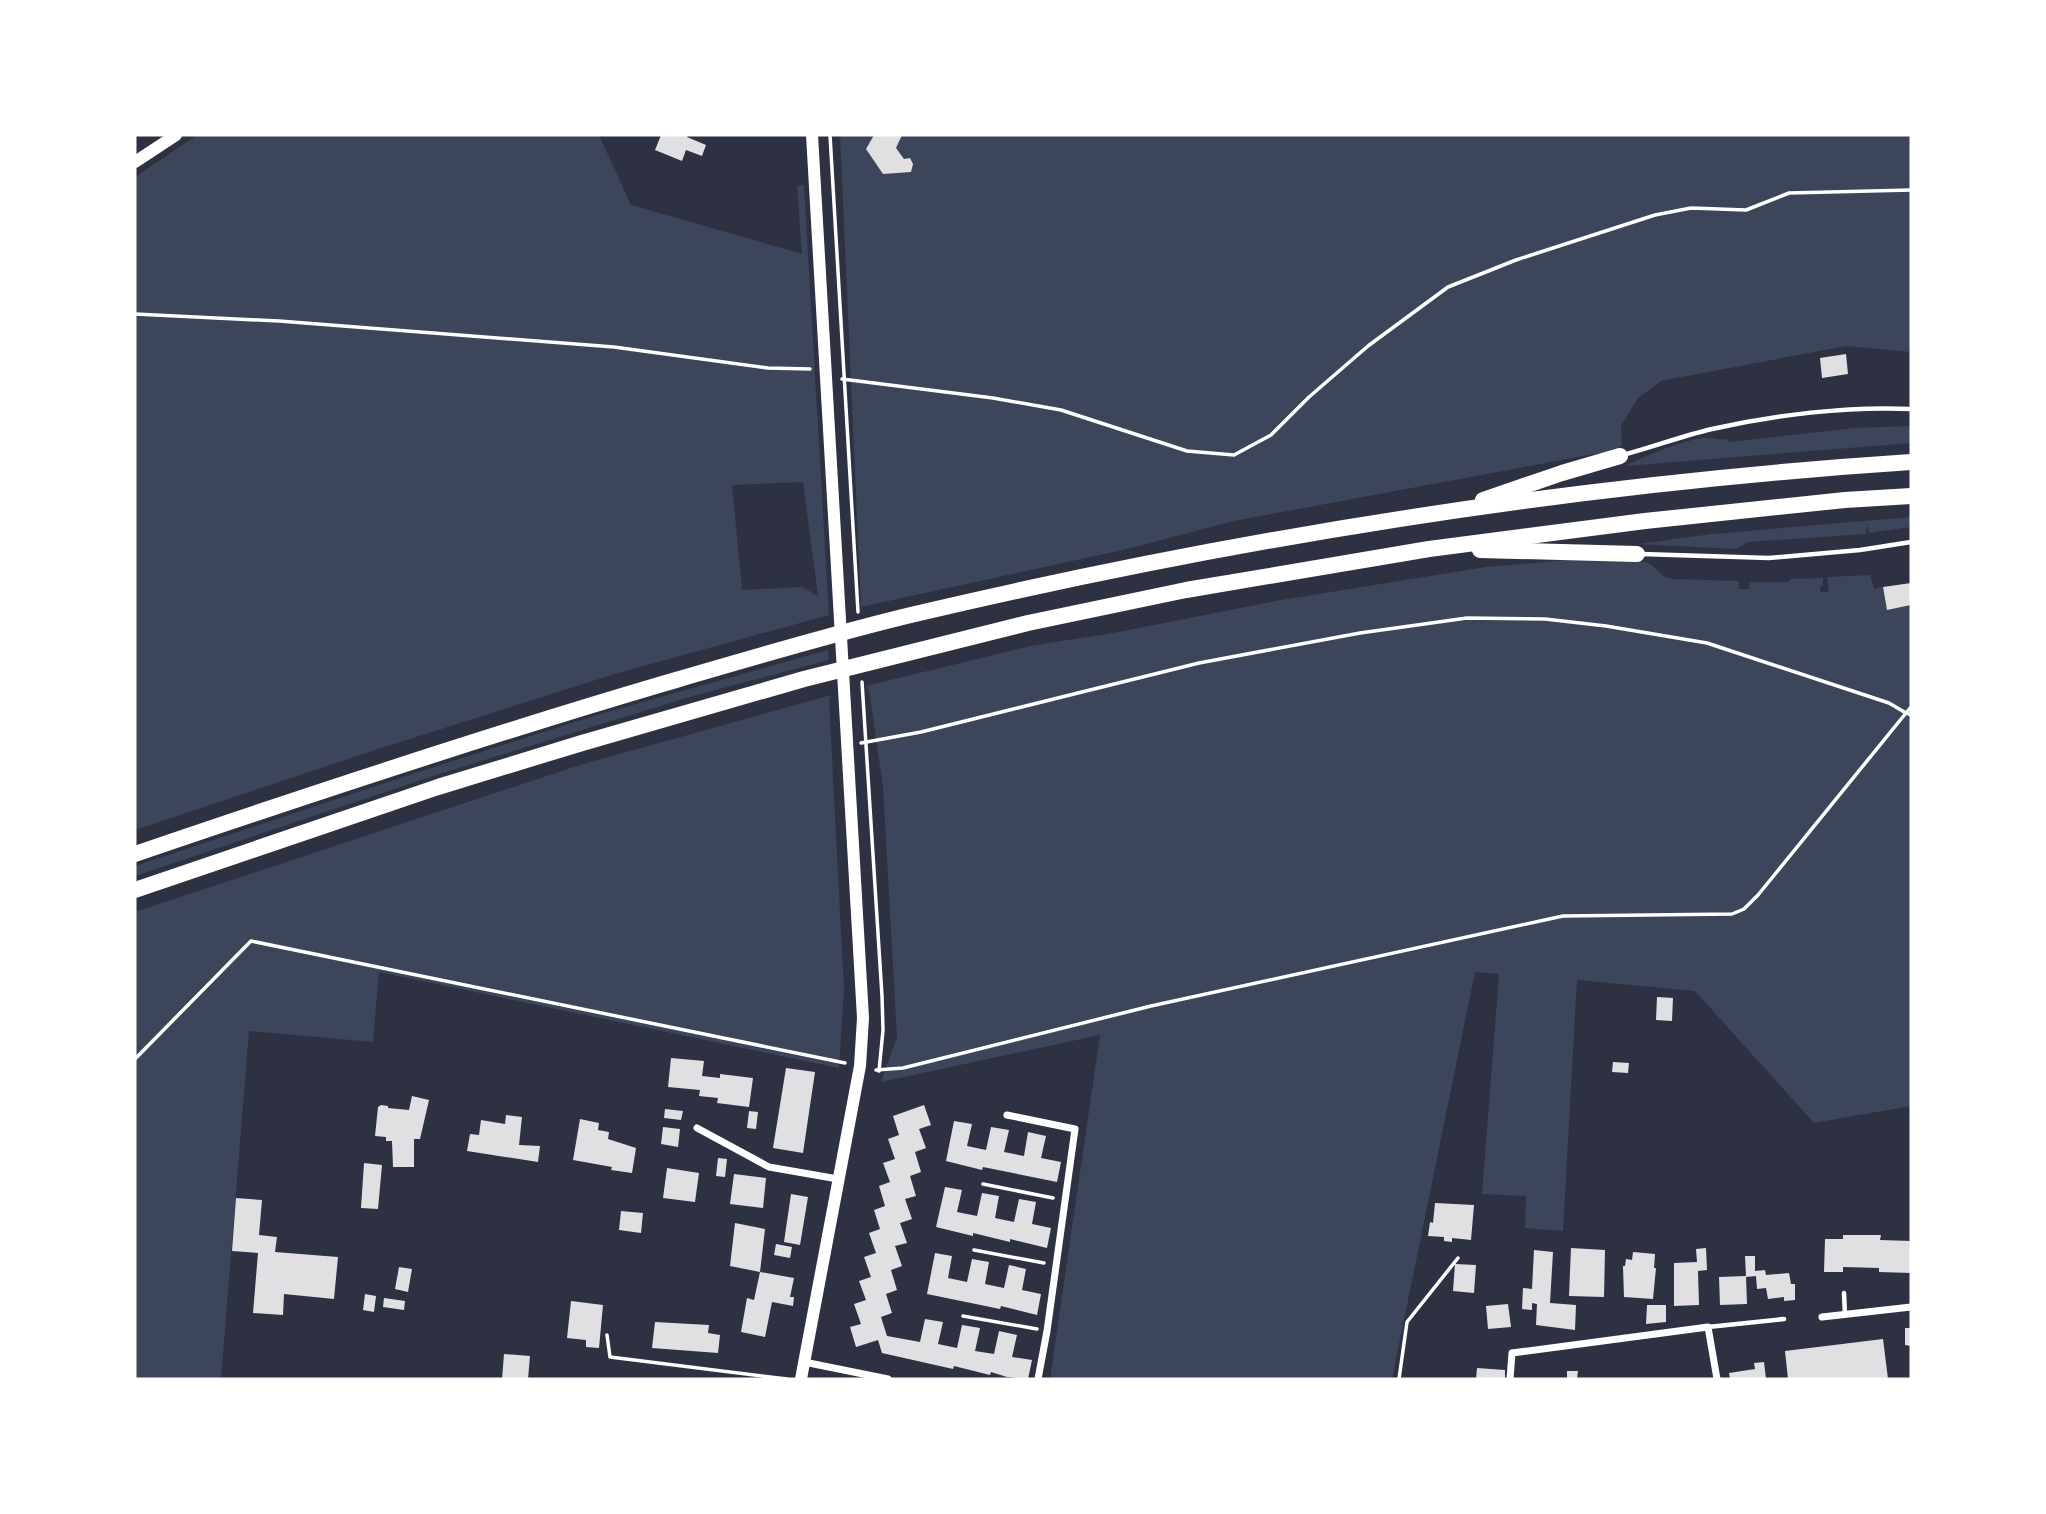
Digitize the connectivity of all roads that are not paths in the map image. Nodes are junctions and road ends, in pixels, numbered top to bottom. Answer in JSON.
{"nodes":[{"id":1,"x":176,"y":135,"type":"edge"},
{"id":2,"x":812,"y":135,"type":"edge"},
{"id":3,"x":135,"y":162,"type":"edge"},
{"id":4,"x":1911,"y":409,"type":"edge"},
{"id":5,"x":1620,"y":456,"type":"joint"},
{"id":6,"x":1911,"y":462,"type":"edge"},
{"id":7,"x":1911,"y":496,"type":"edge"},
{"id":8,"x":1447,"y":512,"type":"junction"},
{"id":9,"x":1911,"y":542,"type":"edge"},
{"id":10,"x":1429,"y":549,"type":"junction"},
{"id":11,"x":1637,"y":554,"type":"joint"},
{"id":12,"x":135,"y":854,"type":"edge"},
{"id":13,"x":135,"y":890,"type":"edge"},
{"id":14,"x":1007,"y":1115,"type":"dead end"},
{"id":15,"x":697,"y":1128,"type":"dead end"},
{"id":16,"x":838,"y":1180,"type":"junction"},
{"id":17,"x":1844,"y":1293,"type":"dead end"},
{"id":18,"x":1911,"y":1307,"type":"edge"},
{"id":19,"x":1845,"y":1315,"type":"junction"},
{"id":20,"x":1822,"y":1317,"type":"dead end"},
{"id":21,"x":1784,"y":1319,"type":"dead end"},
{"id":22,"x":1708,"y":1327,"type":"junction"},
{"id":23,"x":804,"y":1362,"type":"junction"},
{"id":24,"x":801,"y":1379,"type":"edge"},
{"id":25,"x":888,"y":1379,"type":"edge"},
{"id":26,"x":1038,"y":1379,"type":"edge"},
{"id":27,"x":1510,"y":1379,"type":"edge"},
{"id":28,"x":1717,"y":1379,"type":"edge"}],
"edges":[{"from":1,"to":3,"type":"main road"},
{"from":2,"to":16,"type":"main road"},
{"from":4,"to":5,"type":"lane"},
{"from":5,"to":8,"type":"highway"},
{"from":6,"to":8,"type":"highway"},
{"from":7,"to":10,"type":"highway"},
{"from":8,"to":12,"type":"highway"},
{"from":9,"to":11,"type":"lane"},
{"from":10,"to":11,"type":"highway"},
{"from":10,"to":13,"type":"highway"},
{"from":14,"to":26,"type":"street"},
{"from":15,"to":16,"type":"street"},
{"from":16,"to":23,"type":"main road"},
{"from":17,"to":19,"type":"lane"},
{"from":18,"to":19,"type":"street"},
{"from":19,"to":20,"type":"street"},
{"from":21,"to":22,"type":"lane"},
{"from":22,"to":27,"type":"street"},
{"from":22,"to":28,"type":"street"},
{"from":23,"to":24,"type":"main road"},
{"from":23,"to":25,"type":"street"}]}
